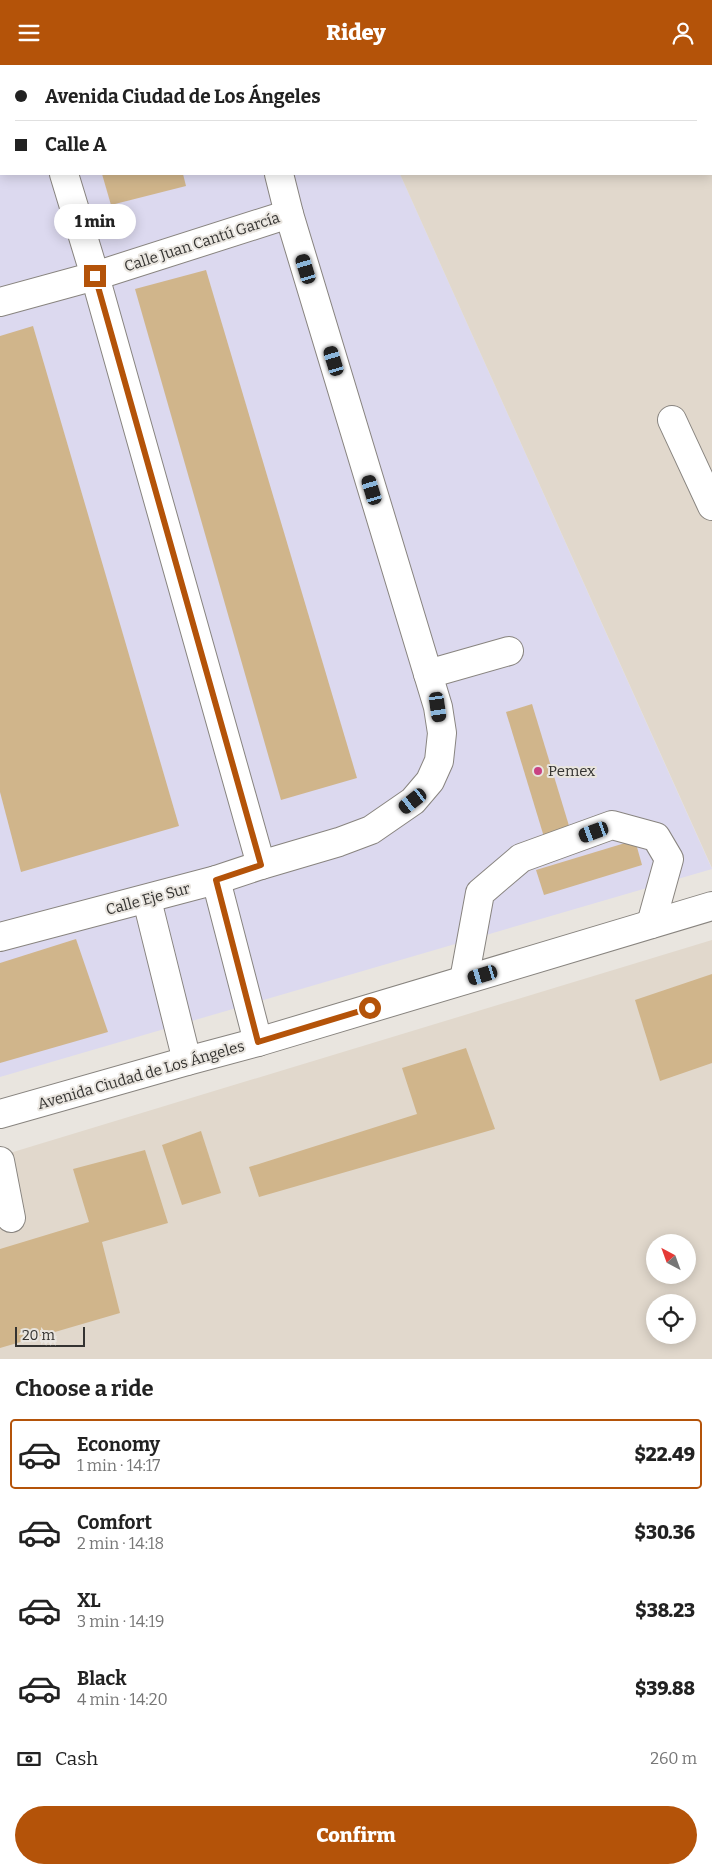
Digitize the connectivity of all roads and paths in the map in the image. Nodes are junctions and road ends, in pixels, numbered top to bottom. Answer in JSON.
{"nodes":[{"id":1,"x":64,"y":175,"type":"edge"},
{"id":2,"x":279,"y":175,"type":"edge"},
{"id":3,"x":289,"y":214,"type":"junction"},
{"id":4,"x":95,"y":276,"type":"junction"},
{"id":5,"x":0,"y":302,"type":"edge"},
{"id":6,"x":672,"y":419,"type":"dead end"},
{"id":7,"x":712,"y":506,"type":"edge"},
{"id":8,"x":509,"y":651,"type":"dead end"},
{"id":9,"x":428,"y":674,"type":"junction"},
{"id":10,"x":261,"y":865,"type":"junction"},
{"id":11,"x":216,"y":880,"type":"junction"},
{"id":12,"x":147,"y":899,"type":"junction"},
{"id":13,"x":712,"y":905,"type":"edge"},
{"id":14,"x":650,"y":924,"type":"junction"},
{"id":15,"x":1,"y":933,"type":"edge"},
{"id":16,"x":464,"y":980,"type":"junction"},
{"id":17,"x":258,"y":1042,"type":"junction"},
{"id":18,"x":187,"y":1061,"type":"junction"},
{"id":19,"x":0,"y":1114,"type":"edge"},
{"id":20,"x":0,"y":1161,"type":"edge"},
{"id":21,"x":11,"y":1218,"type":"dead end"}],
"edges":[{"from":1,"to":4,"type":"street"},
{"from":2,"to":3,"type":"street"},
{"from":3,"to":4,"type":"street","name":"Calle Juan Cantú García"},
{"from":3,"to":9,"type":"street"},
{"from":4,"to":5,"type":"street","name":"Calle Juan Cantú García"},
{"from":4,"to":10,"type":"street"},
{"from":6,"to":7,"type":"street"},
{"from":8,"to":9,"type":"street"},
{"from":9,"to":10,"type":"street","name":"Calle Eje Sur"},
{"from":10,"to":11,"type":"street","name":"Calle Eje Sur"},
{"from":11,"to":12,"type":"street","name":"Calle Eje Sur"},
{"from":11,"to":17,"type":"street"},
{"from":12,"to":15,"type":"street","name":"Calle Eje Sur"},
{"from":12,"to":18,"type":"street"},
{"from":13,"to":14,"type":"street","name":"Avenida Ciudad de Los Ángeles"},
{"from":14,"to":16,"type":"street","name":"Avenida Ciudad de Los Ángeles"},
{"from":14,"to":16,"type":"street"},
{"from":16,"to":17,"type":"street","name":"Avenida Ciudad de Los Ángeles"},
{"from":17,"to":18,"type":"street","name":"Avenida Ciudad de Los Ángeles"},
{"from":18,"to":19,"type":"street","name":"Avenida Ciudad de Los Ángeles"},
{"from":20,"to":21,"type":"street"}]}
